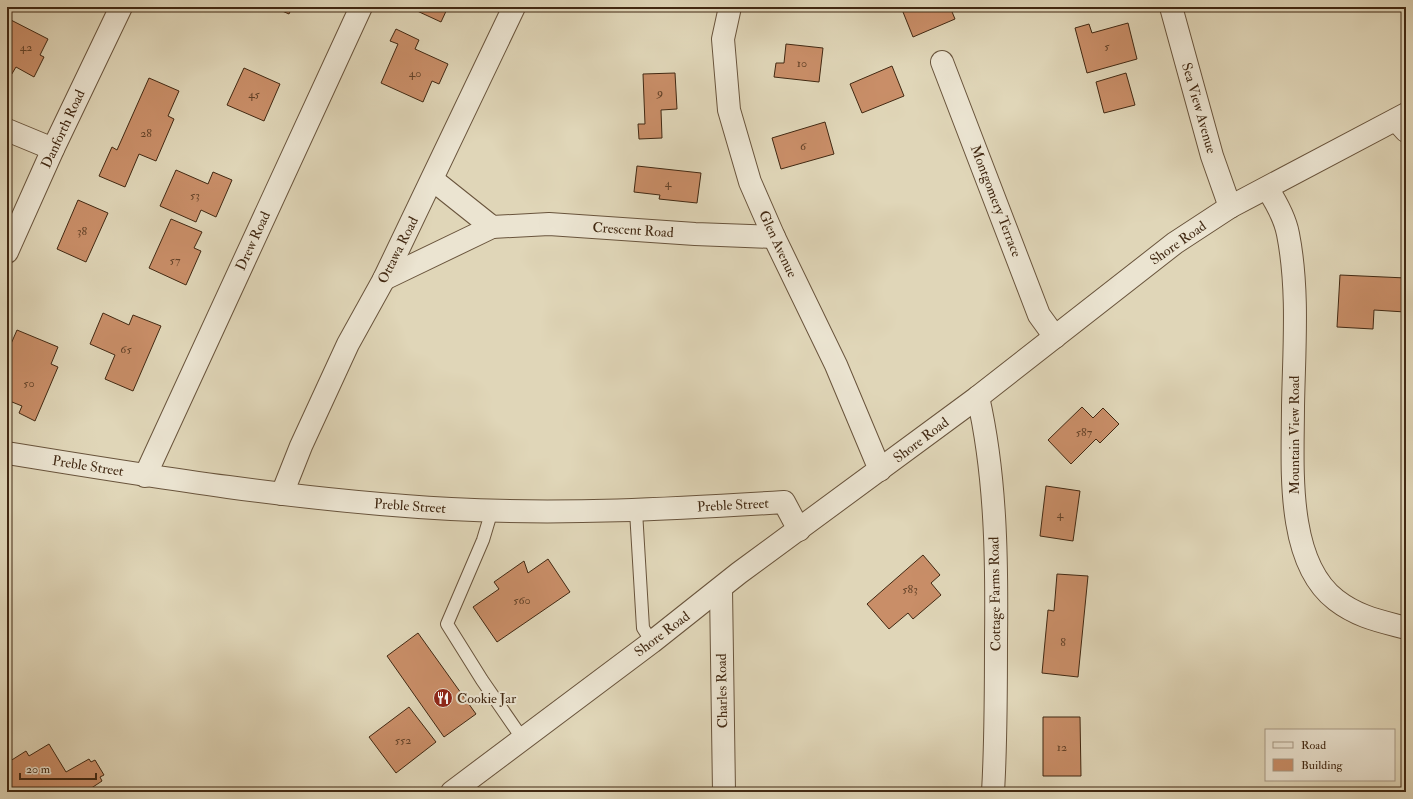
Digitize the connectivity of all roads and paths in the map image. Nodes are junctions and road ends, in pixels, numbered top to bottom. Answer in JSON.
{"nodes":[{"id":1,"x":121,"y":7,"type":"edge"},
{"id":2,"x":361,"y":7,"type":"edge"},
{"id":3,"x":514,"y":7,"type":"edge"},
{"id":4,"x":730,"y":7,"type":"edge"},
{"id":5,"x":1171,"y":7,"type":"edge"},
{"id":6,"x":942,"y":62,"type":"dead end"},
{"id":7,"x":1403,"y":122,"type":"edge"},
{"id":8,"x":7,"y":130,"type":"edge"},
{"id":9,"x":53,"y":148,"type":"junction"},
{"id":10,"x":433,"y":180,"type":"junction"},
{"id":11,"x":1267,"y":188,"type":"junction"},
{"id":12,"x":1230,"y":207,"type":"junction"},
{"id":13,"x":492,"y":227,"type":"junction"},
{"id":14,"x":774,"y":237,"type":"junction"},
{"id":15,"x":7,"y":252,"type":"edge"},
{"id":16,"x":384,"y":279,"type":"junction"},
{"id":17,"x":1055,"y":337,"type":"junction"},
{"id":18,"x":978,"y":397,"type":"junction"},
{"id":19,"x":7,"y":453,"type":"edge"},
{"id":20,"x":880,"y":470,"type":"junction"},
{"id":21,"x":145,"y":476,"type":"junction"},
{"id":22,"x":282,"y":494,"type":"junction"},
{"id":23,"x":492,"y":510,"type":"junction"},
{"id":24,"x":636,"y":511,"type":"junction"},
{"id":25,"x":799,"y":530,"type":"junction"},
{"id":26,"x":721,"y":589,"type":"junction"},
{"id":27,"x":1406,"y":628,"type":"edge"},
{"id":28,"x":652,"y":642,"type":"junction"},
{"id":29,"x":522,"y":738,"type":"junction"},
{"id":30,"x":452,"y":792,"type":"edge"},
{"id":31,"x":724,"y":792,"type":"edge"},
{"id":32,"x":993,"y":792,"type":"edge"}],
"edges":[{"from":1,"to":9,"type":"street","name":"Danforth Road"},
{"from":2,"to":21,"type":"street","name":"Drew Road"},
{"from":3,"to":10,"type":"street","name":"Ottawa Road"},
{"from":4,"to":14,"type":"street","name":"Glen Avenue"},
{"from":5,"to":12,"type":"street","name":"Sea View Avenue"},
{"from":6,"to":17,"type":"street","name":"Montgomery Terrace"},
{"from":7,"to":11,"type":"street","name":"Shore Road"},
{"from":8,"to":9,"type":"street"},
{"from":9,"to":15,"type":"street","name":"Danforth Road"},
{"from":10,"to":13,"type":"street"},
{"from":10,"to":16,"type":"street","name":"Ottawa Road"},
{"from":11,"to":12,"type":"street","name":"Shore Road"},
{"from":11,"to":27,"type":"street","name":"Mountain View Road"},
{"from":12,"to":17,"type":"street","name":"Shore Road"},
{"from":13,"to":14,"type":"street","name":"Crescent Road"},
{"from":13,"to":16,"type":"street","name":"Crescent Road"},
{"from":14,"to":20,"type":"street","name":"Glen Avenue"},
{"from":16,"to":22,"type":"street","name":"Ottawa Road"},
{"from":17,"to":18,"type":"street","name":"Shore Road"},
{"from":18,"to":20,"type":"street","name":"Shore Road"},
{"from":18,"to":32,"type":"street","name":"Cottage Farms Road"},
{"from":19,"to":21,"type":"street","name":"Preble Street"},
{"from":20,"to":25,"type":"street","name":"Shore Road"},
{"from":21,"to":22,"type":"street","name":"Preble Street"},
{"from":22,"to":23,"type":"street","name":"Preble Street"},
{"from":23,"to":24,"type":"street","name":"Preble Street"},
{"from":23,"to":29,"type":"lane"},
{"from":24,"to":25,"type":"street","name":"Preble Street"},
{"from":24,"to":28,"type":"lane"},
{"from":25,"to":26,"type":"street","name":"Shore Road"},
{"from":26,"to":28,"type":"street","name":"Shore Road"},
{"from":26,"to":31,"type":"street","name":"Charles Road"},
{"from":28,"to":29,"type":"street","name":"Shore Road"},
{"from":29,"to":30,"type":"street","name":"Shore Road"}]}
